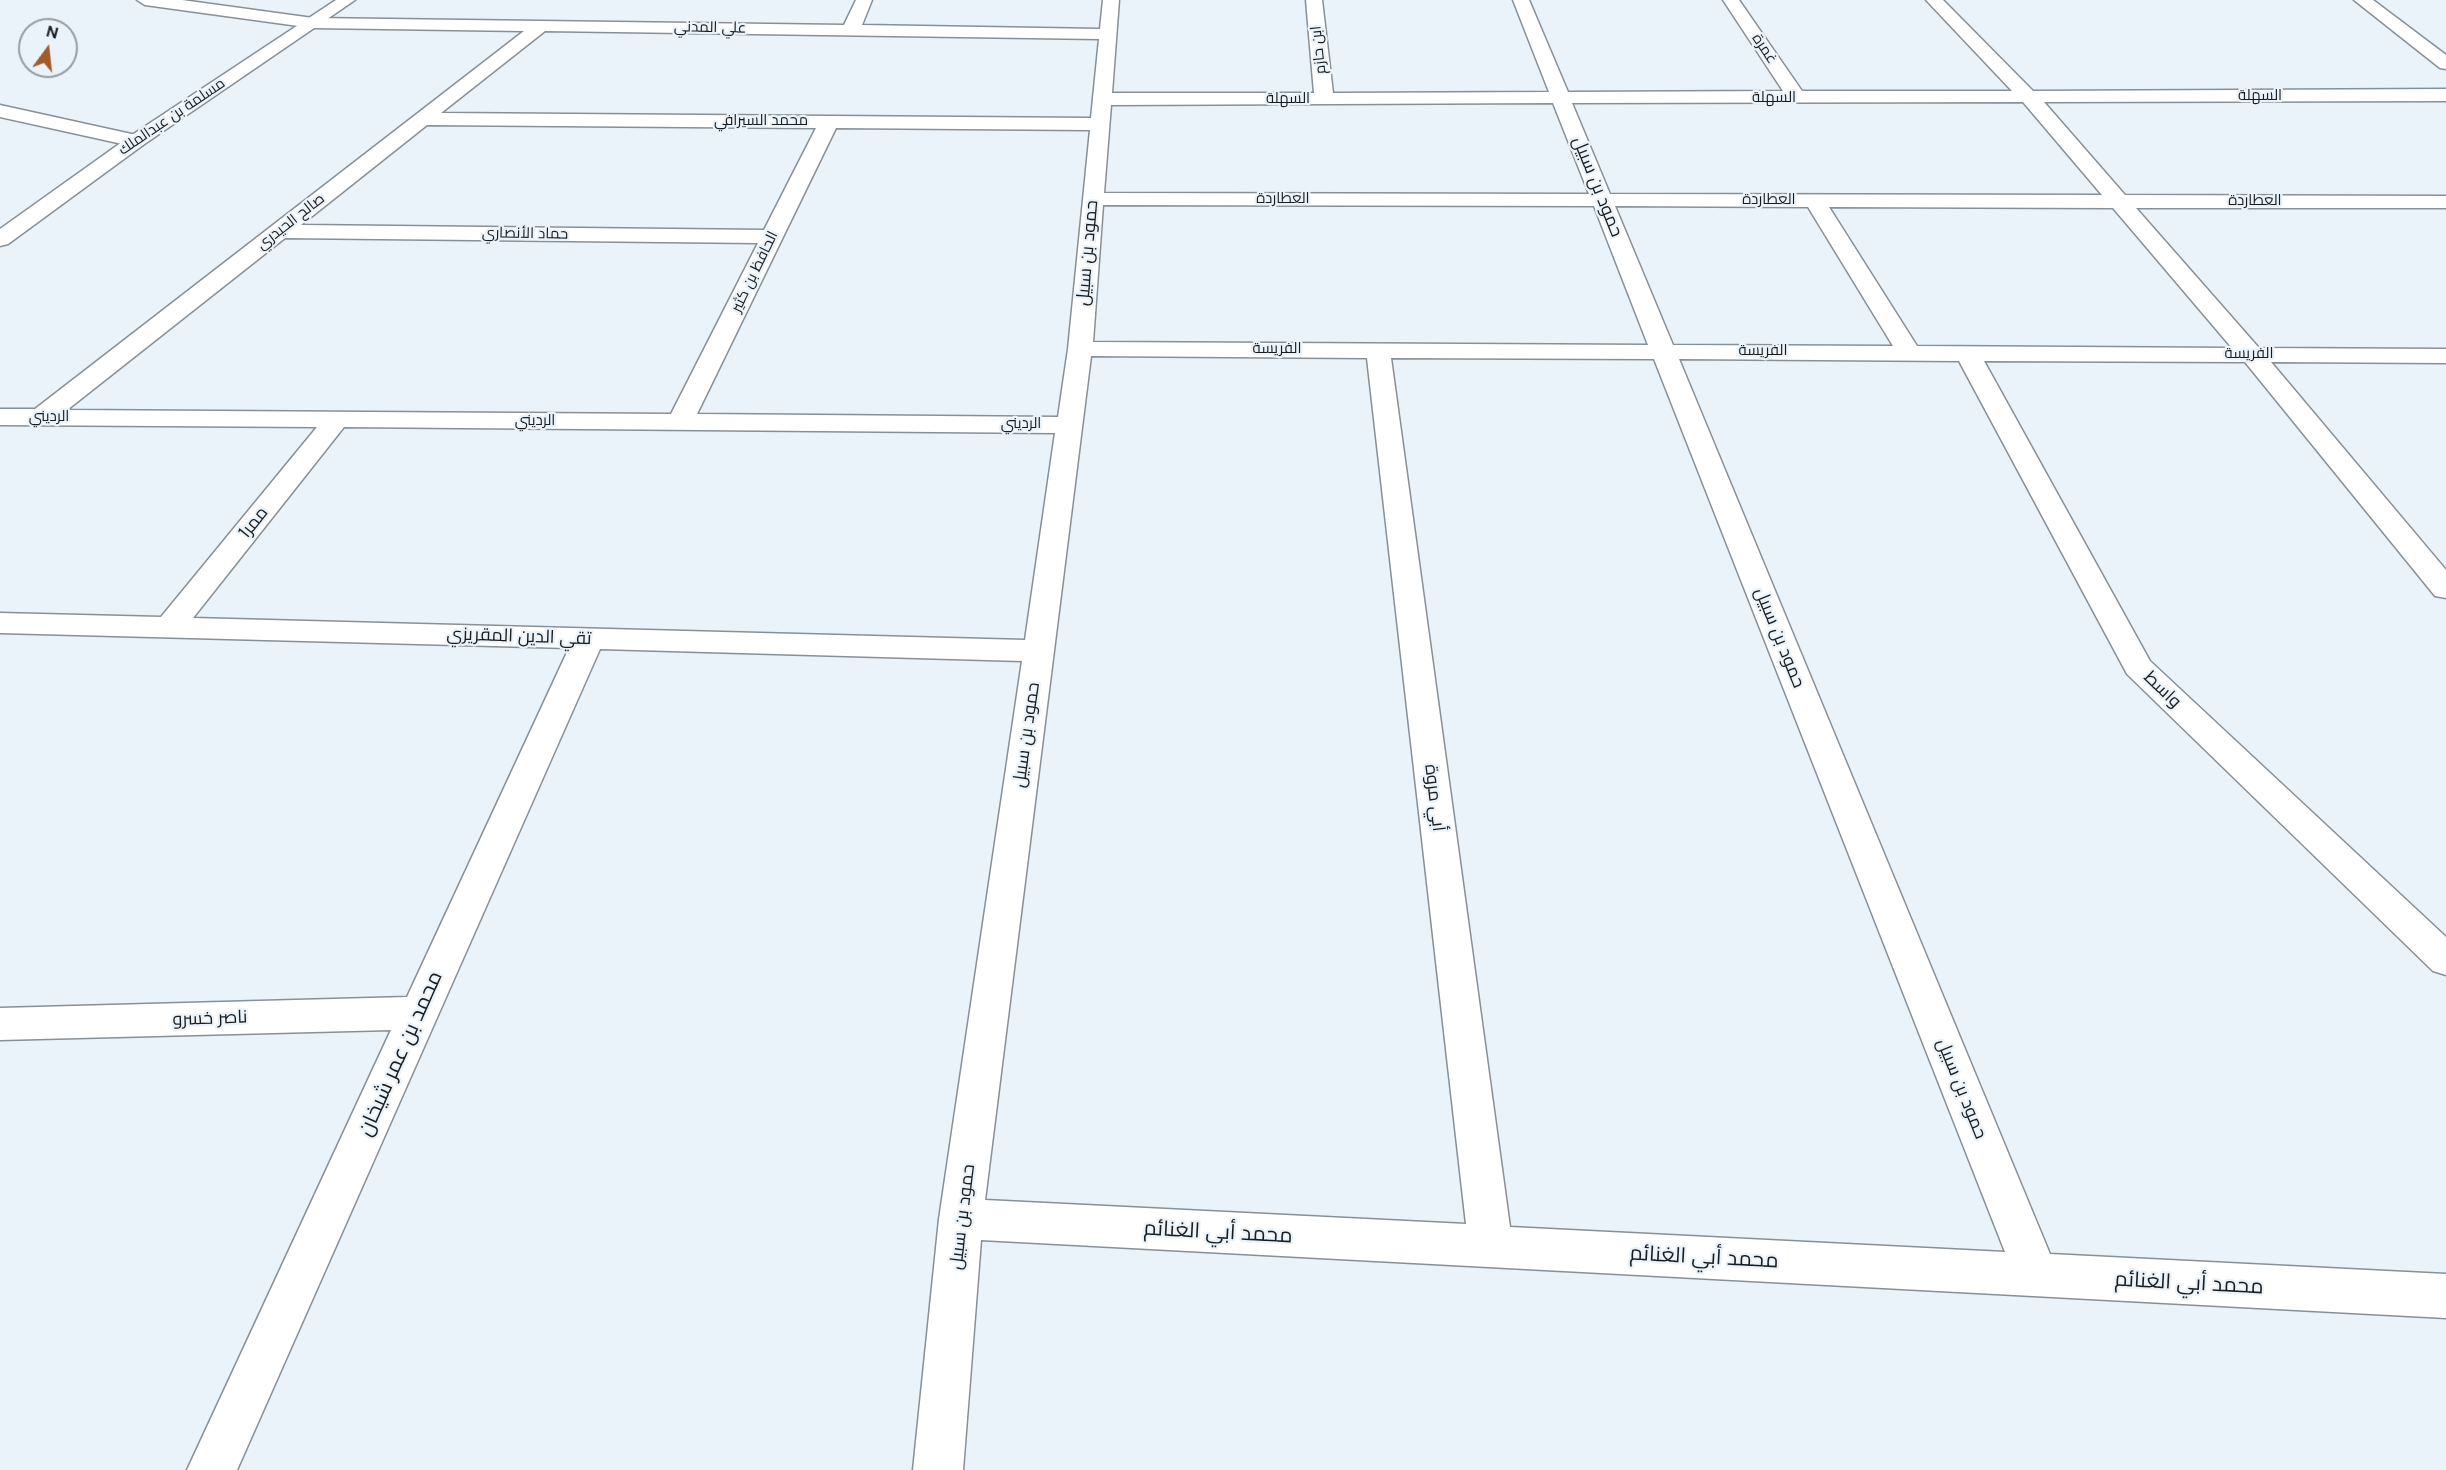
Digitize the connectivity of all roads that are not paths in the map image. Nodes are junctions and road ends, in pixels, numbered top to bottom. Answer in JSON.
{"nodes":[{"id":1,"x":145,"y":0,"type":"edge"},
{"id":2,"x":347,"y":0,"type":"edge"},
{"id":3,"x":864,"y":0,"type":"edge"},
{"id":4,"x":1111,"y":0,"type":"edge"},
{"id":5,"x":1314,"y":0,"type":"edge"},
{"id":6,"x":1521,"y":0,"type":"edge"},
{"id":7,"x":1731,"y":0,"type":"edge"},
{"id":8,"x":1934,"y":0,"type":"edge"},
{"id":9,"x":2362,"y":0,"type":"edge"},
{"id":10,"x":313,"y":23,"type":"junction"},
{"id":11,"x":541,"y":26,"type":"junction"},
{"id":12,"x":850,"y":30,"type":"junction"},
{"id":13,"x":1108,"y":34,"type":"junction"},
{"id":14,"x":2417,"y":42,"type":"junction"},
{"id":15,"x":2446,"y":42,"type":"edge"},
{"id":16,"x":2446,"y":64,"type":"edge"},
{"id":17,"x":2446,"y":95,"type":"edge"},
{"id":18,"x":1797,"y":98,"type":"junction"},
{"id":19,"x":2030,"y":98,"type":"junction"},
{"id":20,"x":1324,"y":99,"type":"junction"},
{"id":21,"x":1561,"y":99,"type":"junction"},
{"id":22,"x":0,"y":111,"type":"edge"},
{"id":23,"x":1100,"y":112,"type":"junction"},
{"id":24,"x":423,"y":119,"type":"junction"},
{"id":25,"x":829,"y":122,"type":"junction"},
{"id":26,"x":136,"y":141,"type":"junction"},
{"id":27,"x":1093,"y":199,"type":"junction"},
{"id":28,"x":1602,"y":200,"type":"junction"},
{"id":29,"x":1814,"y":200,"type":"junction"},
{"id":30,"x":2118,"y":200,"type":"junction"},
{"id":31,"x":2446,"y":201,"type":"edge"},
{"id":32,"x":279,"y":231,"type":"junction"},
{"id":33,"x":772,"y":237,"type":"junction"},
{"id":34,"x":0,"y":238,"type":"edge"},
{"id":35,"x":1080,"y":349,"type":"junction"},
{"id":36,"x":1378,"y":350,"type":"junction"},
{"id":37,"x":1663,"y":351,"type":"junction"},
{"id":38,"x":1909,"y":352,"type":"junction"},
{"id":39,"x":1967,"y":352,"type":"junction"},
{"id":40,"x":2251,"y":354,"type":"junction"},
{"id":41,"x":2446,"y":356,"type":"edge"},
{"id":42,"x":0,"y":417,"type":"edge"},
{"id":43,"x":42,"y":417,"type":"junction"},
{"id":44,"x":337,"y":419,"type":"junction"},
{"id":45,"x":680,"y":422,"type":"junction"},
{"id":46,"x":1069,"y":424,"type":"junction"},
{"id":47,"x":2446,"y":590,"type":"edge"},
{"id":48,"x":0,"y":623,"type":"edge"},
{"id":49,"x":170,"y":627,"type":"junction"},
{"id":50,"x":589,"y":639,"type":"junction"},
{"id":51,"x":1039,"y":651,"type":"junction"},
{"id":52,"x":2446,"y":960,"type":"edge"},
{"id":53,"x":419,"y":1013,"type":"junction"},
{"id":54,"x":0,"y":1024,"type":"edge"},
{"id":55,"x":962,"y":1220,"type":"junction"},
{"id":56,"x":1491,"y":1246,"type":"junction"},
{"id":57,"x":2037,"y":1276,"type":"junction"},
{"id":58,"x":2446,"y":1296,"type":"edge"},
{"id":59,"x":212,"y":1470,"type":"edge"},
{"id":60,"x":938,"y":1470,"type":"edge"}],
"edges":[{"from":1,"to":10,"type":"street","name":"علي المدني"},
{"from":2,"to":10,"type":"street","name":"مسلمة بن عبدالملك"},
{"from":3,"to":12,"type":"street"},
{"from":4,"to":13,"type":"street","name":"حمود بن سبيل"},
{"from":5,"to":20,"type":"street","name":"ابن حازم"},
{"from":6,"to":21,"type":"street","name":"حمود بن سبيل"},
{"from":7,"to":18,"type":"street","name":"غمرة"},
{"from":8,"to":19,"type":"street"},
{"from":9,"to":14,"type":"street"},
{"from":10,"to":11,"type":"street","name":"علي المدني"},
{"from":10,"to":26,"type":"street","name":"مسلمة بن عبدالملك"},
{"from":11,"to":12,"type":"street","name":"علي المدني"},
{"from":11,"to":24,"type":"street","name":"صالح الحيدري"},
{"from":12,"to":13,"type":"street","name":"علي المدني"},
{"from":13,"to":23,"type":"street","name":"حمود بن سبيل"},
{"from":14,"to":15,"type":"street"},
{"from":14,"to":16,"type":"street"},
{"from":17,"to":19,"type":"street","name":"السهلة"},
{"from":18,"to":19,"type":"street","name":"السهلة"},
{"from":18,"to":21,"type":"street","name":"السهلة"},
{"from":19,"to":30,"type":"street"},
{"from":20,"to":21,"type":"street","name":"السهلة"},
{"from":20,"to":23,"type":"street","name":"السهلة"},
{"from":21,"to":28,"type":"street","name":"حمود بن سبيل"},
{"from":22,"to":26,"type":"street"},
{"from":23,"to":25,"type":"street","name":"محمد السيرافي"},
{"from":23,"to":27,"type":"street","name":"حمود بن سبيل"},
{"from":24,"to":25,"type":"street","name":"محمد السيرافي"},
{"from":24,"to":32,"type":"street","name":"صالح الحيدري"},
{"from":25,"to":33,"type":"street","name":"الحافظ بن كثير"},
{"from":26,"to":34,"type":"street","name":"مسلمة بن عبدالملك"},
{"from":27,"to":28,"type":"street","name":"العطاردة"},
{"from":27,"to":35,"type":"street","name":"حمود بن سبيل"},
{"from":28,"to":29,"type":"street","name":"العطاردة"},
{"from":28,"to":37,"type":"street","name":"حمود بن سبيل"},
{"from":29,"to":30,"type":"street","name":"العطاردة"},
{"from":29,"to":38,"type":"street"},
{"from":30,"to":31,"type":"street","name":"العطاردة"},
{"from":30,"to":40,"type":"street"},
{"from":32,"to":33,"type":"street","name":"حماد الأنصاري"},
{"from":32,"to":43,"type":"street","name":"صالح الحيدري"},
{"from":33,"to":45,"type":"street","name":"الحافظ بن كثير"},
{"from":35,"to":36,"type":"street","name":"الفريسة"},
{"from":35,"to":46,"type":"street","name":"حمود بن سبيل"},
{"from":36,"to":37,"type":"street","name":"الفريسة"},
{"from":36,"to":56,"type":"street","name":"أبي مروة"},
{"from":37,"to":38,"type":"street","name":"الفريسة"},
{"from":37,"to":57,"type":"street","name":"حمود بن سبيل"},
{"from":38,"to":39,"type":"street","name":"الفريسة"},
{"from":39,"to":40,"type":"street","name":"الفريسة"},
{"from":39,"to":52,"type":"street","name":"واسط"},
{"from":40,"to":41,"type":"street","name":"الفريسة"},
{"from":40,"to":47,"type":"street"},
{"from":42,"to":43,"type":"street","name":"الرديني"},
{"from":43,"to":44,"type":"street","name":"الرديني"},
{"from":44,"to":45,"type":"street","name":"الرديني"},
{"from":44,"to":49,"type":"street","name":"ممر1"},
{"from":45,"to":46,"type":"street","name":"الرديني"},
{"from":46,"to":51,"type":"street","name":"حمود بن سبيل"},
{"from":48,"to":49,"type":"street","name":"تقي الدين المقريزي"},
{"from":49,"to":50,"type":"street","name":"تقي الدين المقريزي"},
{"from":50,"to":51,"type":"street","name":"تقي الدين المقريزي"},
{"from":50,"to":53,"type":"street","name":"محمد بن عمر شيخان"},
{"from":51,"to":55,"type":"street","name":"حمود بن سبيل"},
{"from":53,"to":54,"type":"street","name":"ناصر خسرو"},
{"from":53,"to":59,"type":"street","name":"محمد بن عمر شيخان"},
{"from":55,"to":56,"type":"street","name":"محمد أبي الغنائم"},
{"from":55,"to":60,"type":"street","name":"حمود بن سبيل"},
{"from":56,"to":57,"type":"street","name":"محمد أبي الغنائم"},
{"from":57,"to":58,"type":"street","name":"محمد أبي الغنائم"}]}
